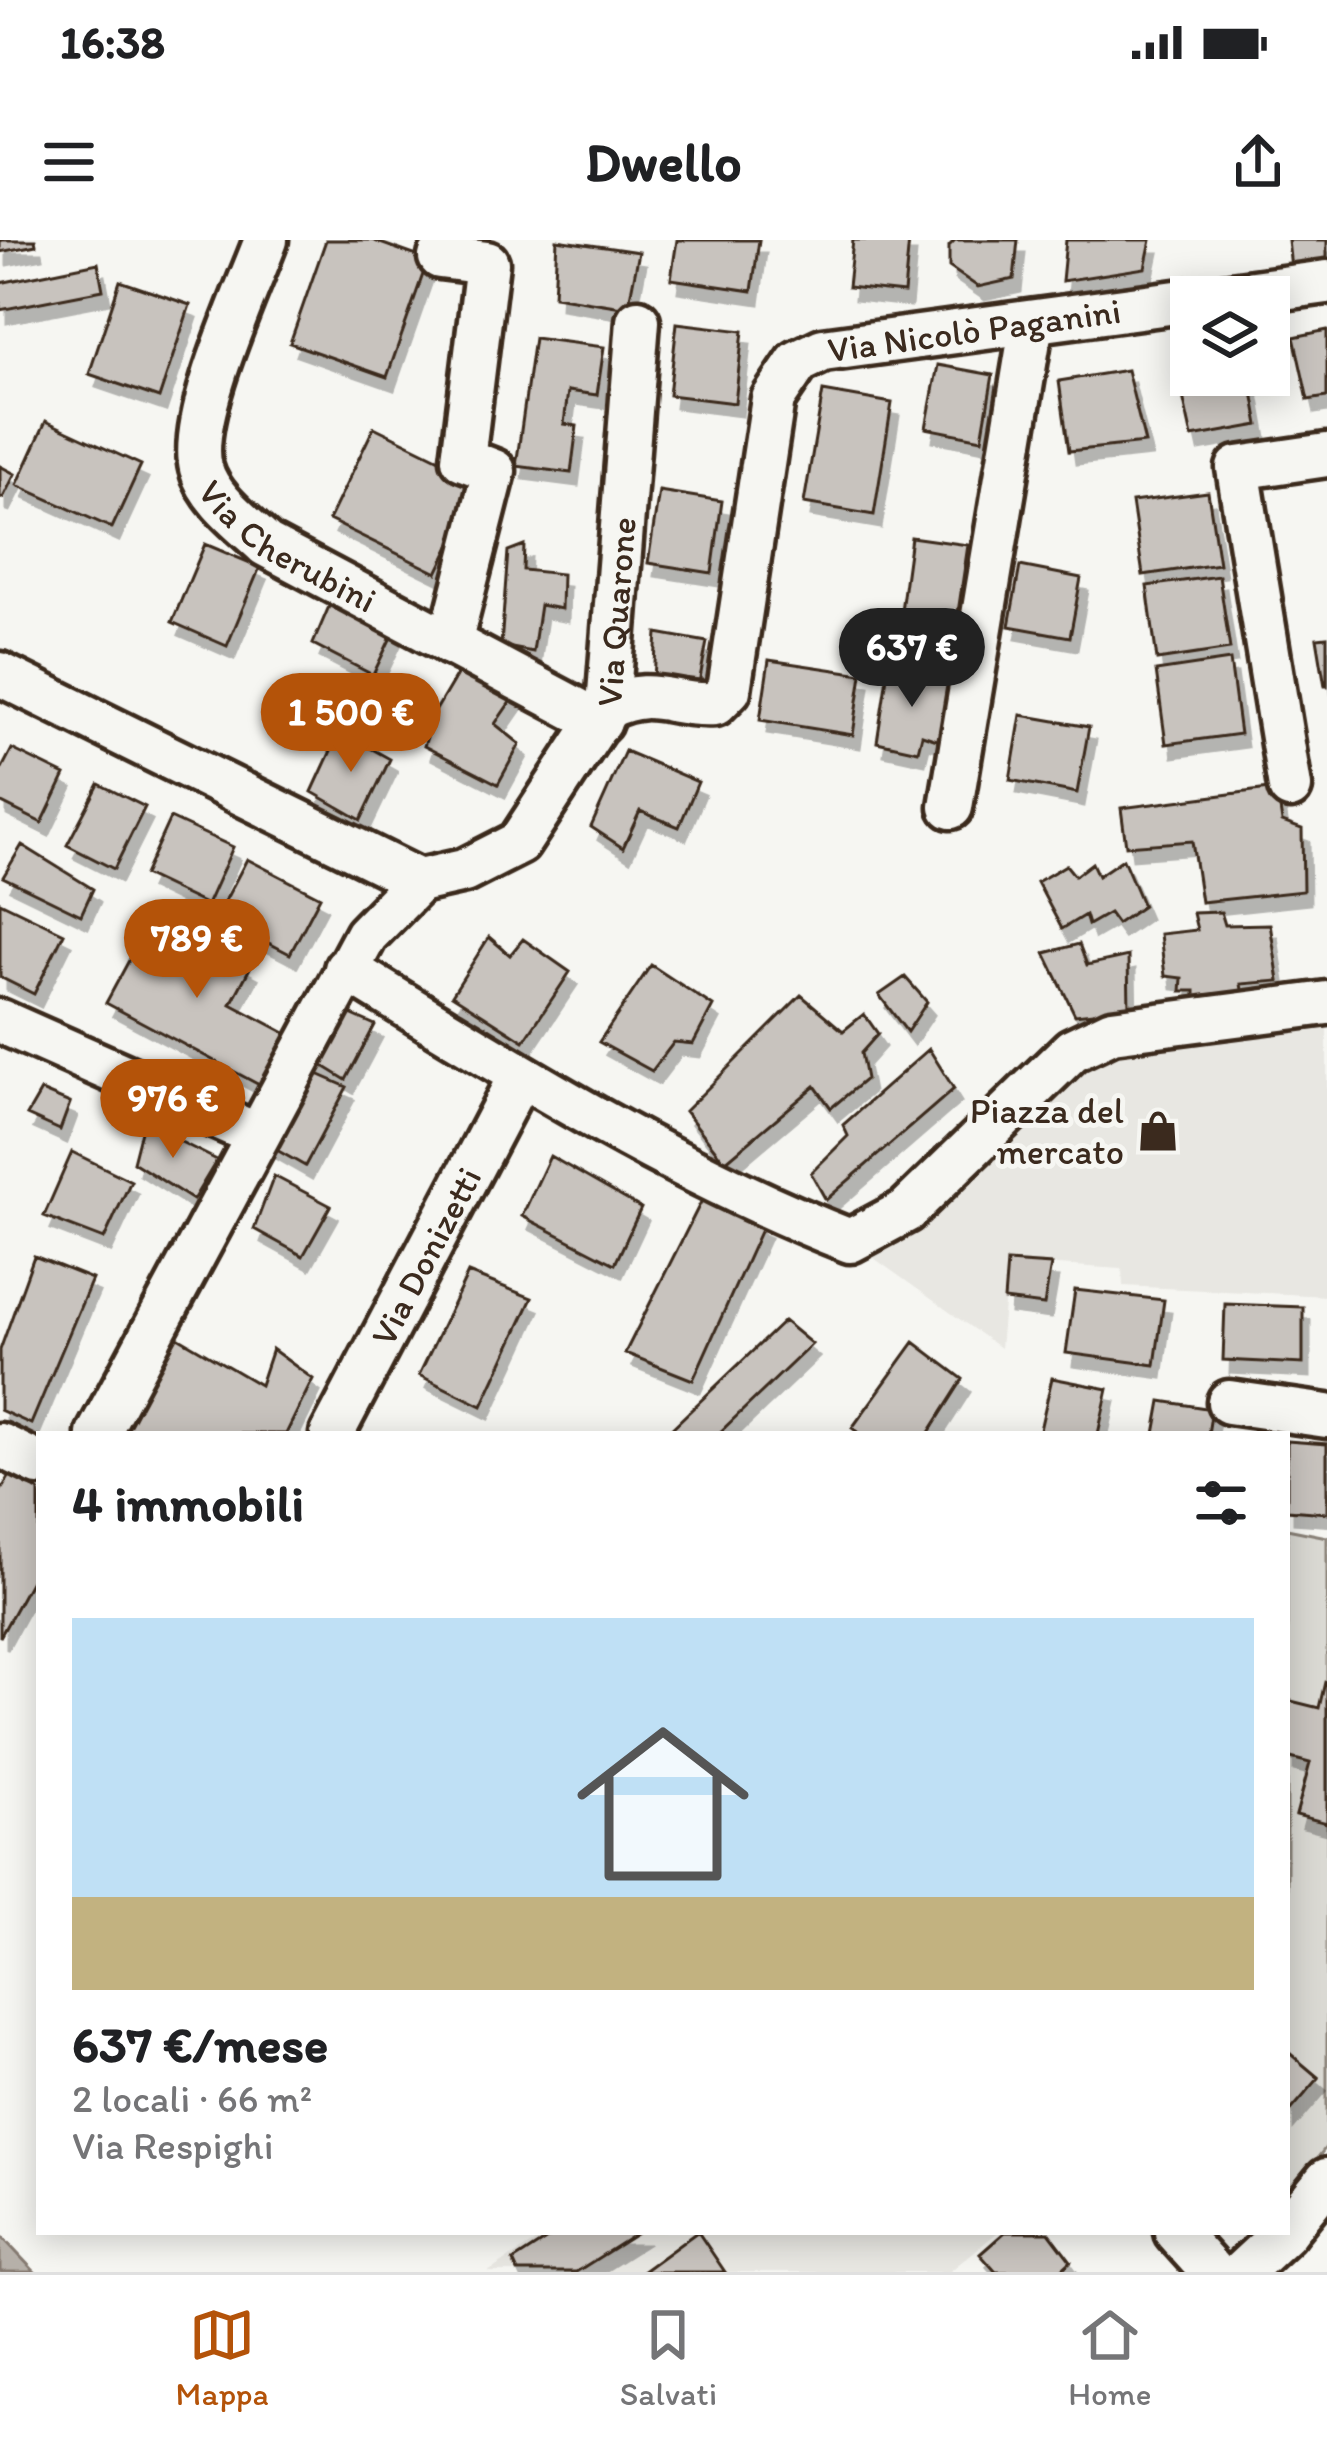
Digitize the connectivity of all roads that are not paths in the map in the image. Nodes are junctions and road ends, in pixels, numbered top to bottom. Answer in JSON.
{"nodes":[{"id":1,"x":266,"y":240,"type":"edge"},
{"id":2,"x":440,"y":257,"type":"dead end"},
{"id":3,"x":1327,"y":282,"type":"edge"},
{"id":4,"x":1290,"y":287,"type":"edge"},
{"id":5,"x":1170,"y":303,"type":"edge"},
{"id":6,"x":638,"y":321,"type":"dead end"},
{"id":7,"x":1033,"y":322,"type":"junction"},
{"id":8,"x":1327,"y":455,"type":"edge"},
{"id":9,"x":450,"y":643,"type":"junction"},
{"id":10,"x":0,"y":674,"type":"edge"},
{"id":11,"x":604,"y":714,"type":"junction"},
{"id":12,"x":1290,"y":788,"type":"dead end"},
{"id":13,"x":951,"y":807,"type":"dead end"},
{"id":14,"x":419,"y":881,"type":"junction"},
{"id":15,"x":346,"y":969,"type":"junction"},
{"id":16,"x":1327,"y":1003,"type":"edge"},
{"id":17,"x":0,"y":1021,"type":"edge"},
{"id":18,"x":520,"y":1076,"type":"junction"},
{"id":19,"x":255,"y":1134,"type":"junction"},
{"id":20,"x":1229,"y":1402,"type":"dead end"},
{"id":21,"x":1327,"y":1415,"type":"edge"},
{"id":22,"x":100,"y":1431,"type":"edge"},
{"id":23,"x":334,"y":1431,"type":"edge"},
{"id":24,"x":0,"y":1445,"type":"edge"},
{"id":25,"x":36,"y":1462,"type":"edge"},
{"id":26,"x":1327,"y":2180,"type":"edge"},
{"id":27,"x":1290,"y":2226,"type":"edge"},
{"id":28,"x":1179,"y":2235,"type":"edge"},
{"id":29,"x":1282,"y":2235,"type":"edge"},
{"id":30,"x":1212,"y":2272,"type":"edge"},
{"id":31,"x":1242,"y":2272,"type":"edge"}],
"edges":[{"from":1,"to":9,"type":"street","name":"Via Cherubini"},
{"from":2,"to":9,"type":"street"},
{"from":3,"to":4,"type":"street"},
{"from":5,"to":7,"type":"street","name":"Via Nicolò Paganini"},
{"from":6,"to":11,"type":"street","name":"Via Quarone"},
{"from":7,"to":11,"type":"street","name":"Via Nicolò Paganini"},
{"from":7,"to":13,"type":"street"},
{"from":8,"to":12,"type":"street"},
{"from":9,"to":11,"type":"street","name":"Via Cherubini"},
{"from":10,"to":14,"type":"street"},
{"from":11,"to":14,"type":"street","name":"Via Quarone"},
{"from":14,"to":15,"type":"street"},
{"from":15,"to":18,"type":"street"},
{"from":15,"to":19,"type":"street"},
{"from":16,"to":18,"type":"street"},
{"from":17,"to":19,"type":"street"},
{"from":18,"to":23,"type":"street","name":"Via Donizetti"},
{"from":19,"to":22,"type":"street"},
{"from":20,"to":21,"type":"street"},
{"from":24,"to":25,"type":"street"},
{"from":26,"to":27,"type":"street"},
{"from":28,"to":30,"type":"street"},
{"from":29,"to":31,"type":"street"}]}
